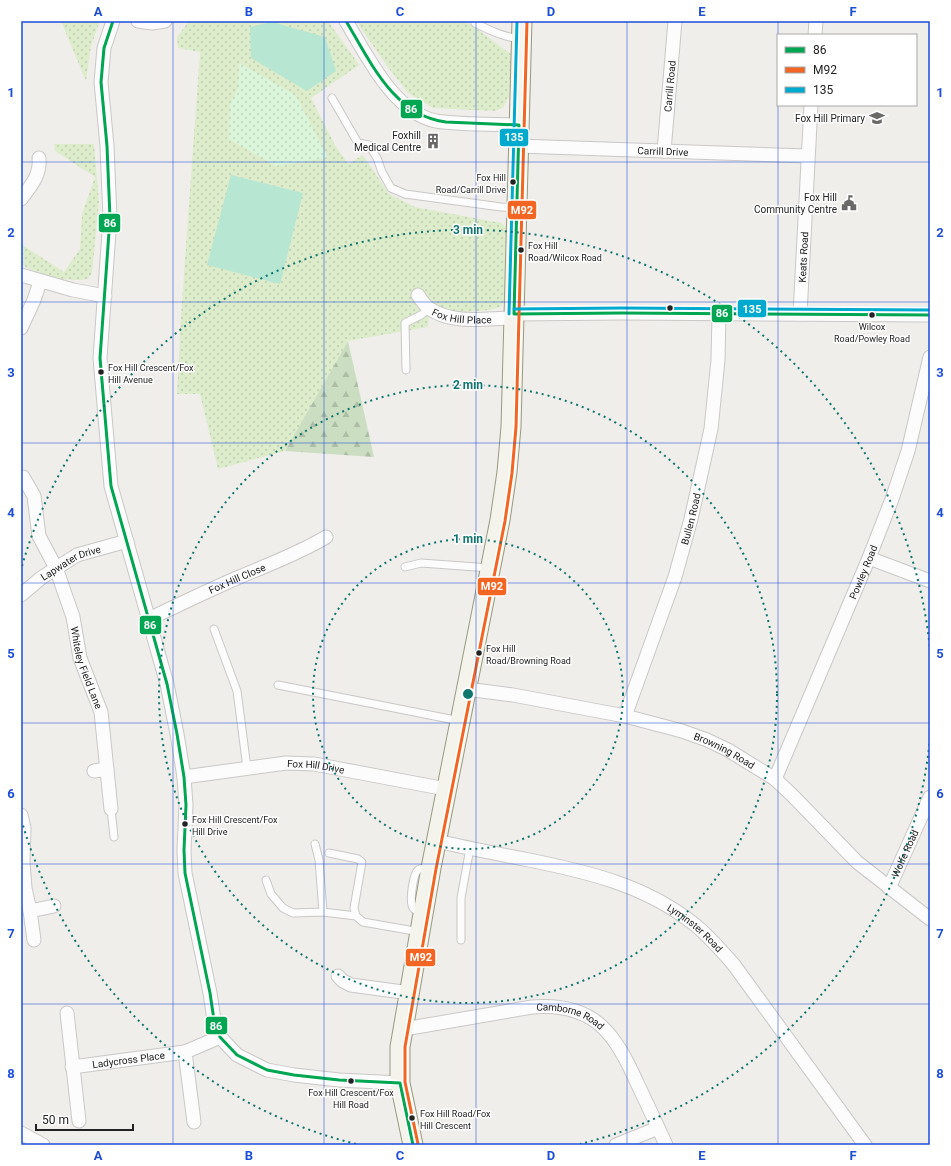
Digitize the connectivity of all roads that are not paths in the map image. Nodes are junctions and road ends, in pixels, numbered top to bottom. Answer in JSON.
{"nodes":[{"id":1,"x":114,"y":21,"type":"edge"},
{"id":2,"x":138,"y":21,"type":"edge"},
{"id":3,"x":165,"y":21,"type":"edge"},
{"id":4,"x":346,"y":21,"type":"edge"},
{"id":5,"x":675,"y":21,"type":"edge"},
{"id":6,"x":816,"y":21,"type":"edge"},
{"id":7,"x":475,"y":23,"type":"dead end"},
{"id":8,"x":522,"y":30,"type":"edge"},
{"id":9,"x":815,"y":34,"type":"edge"},
{"id":10,"x":332,"y":98,"type":"dead end"},
{"id":11,"x":811,"y":106,"type":"edge"},
{"id":12,"x":519,"y":125,"type":"junction"},
{"id":13,"x":518,"y":146,"type":"junction"},
{"id":14,"x":664,"y":152,"type":"junction"},
{"id":15,"x":807,"y":156,"type":"junction"},
{"id":16,"x":39,"y":158,"type":"dead end"},
{"id":17,"x":21,"y":199,"type":"edge"},
{"id":18,"x":516,"y":208,"type":"junction"},
{"id":19,"x":21,"y":275,"type":"edge"},
{"id":20,"x":40,"y":282,"type":"junction"},
{"id":21,"x":418,"y":295,"type":"dead end"},
{"id":22,"x":105,"y":296,"type":"junction"},
{"id":23,"x":429,"y":309,"type":"junction"},
{"id":24,"x":719,"y":314,"type":"junction"},
{"id":25,"x":800,"y":314,"type":"junction"},
{"id":26,"x":930,"y":315,"type":"edge"},
{"id":27,"x":514,"y":316,"type":"junction"},
{"id":28,"x":21,"y":328,"type":"edge"},
{"id":29,"x":930,"y":357,"type":"edge"},
{"id":30,"x":406,"y":370,"type":"dead end"},
{"id":31,"x":23,"y":477,"type":"dead end"},
{"id":32,"x":326,"y":537,"type":"dead end"},
{"id":33,"x":127,"y":541,"type":"junction"},
{"id":34,"x":869,"y":558,"type":"junction"},
{"id":35,"x":405,"y":567,"type":"dead end"},
{"id":36,"x":56,"y":568,"type":"junction"},
{"id":37,"x":490,"y":568,"type":"junction"},
{"id":38,"x":930,"y":581,"type":"edge"},
{"id":39,"x":21,"y":595,"type":"edge"},
{"id":40,"x":149,"y":619,"type":"junction"},
{"id":41,"x":214,"y":629,"type":"dead end"},
{"id":42,"x":278,"y":685,"type":"dead end"},
{"id":43,"x":466,"y":690,"type":"junction"},
{"id":44,"x":625,"y":716,"type":"junction"},
{"id":45,"x":460,"y":721,"type":"junction"},
{"id":46,"x":248,"y":768,"type":"junction"},
{"id":47,"x":107,"y":769,"type":"junction"},
{"id":48,"x":94,"y":771,"type":"dead end"},
{"id":49,"x":184,"y":776,"type":"junction"},
{"id":50,"x":775,"y":779,"type":"junction"},
{"id":51,"x":446,"y":789,"type":"junction"},
{"id":52,"x":930,"y":797,"type":"edge"},
{"id":53,"x":111,"y":809,"type":"joint"},
{"id":54,"x":21,"y":815,"type":"edge"},
{"id":55,"x":114,"y":837,"type":"dead end"},
{"id":56,"x":437,"y":841,"type":"junction"},
{"id":57,"x":315,"y":844,"type":"dead end"},
{"id":58,"x":470,"y":848,"type":"junction"},
{"id":59,"x":330,"y":853,"type":"dead end"},
{"id":60,"x":266,"y":880,"type":"dead end"},
{"id":61,"x":889,"y":888,"type":"junction"},
{"id":62,"x":54,"y":906,"type":"dead end"},
{"id":63,"x":30,"y":911,"type":"junction"},
{"id":64,"x":323,"y":912,"type":"junction"},
{"id":65,"x":356,"y":916,"type":"junction"},
{"id":66,"x":930,"y":919,"type":"edge"},
{"id":67,"x":420,"y":932,"type":"junction"},
{"id":68,"x":34,"y":940,"type":"dead end"},
{"id":69,"x":460,"y":940,"type":"dead end"},
{"id":70,"x":338,"y":976,"type":"dead end"},
{"id":71,"x":410,"y":993,"type":"junction"},
{"id":72,"x":67,"y":1013,"type":"dead end"},
{"id":73,"x":404,"y":1029,"type":"junction"},
{"id":74,"x":220,"y":1037,"type":"junction"},
{"id":75,"x":185,"y":1052,"type":"junction"},
{"id":76,"x":72,"y":1067,"type":"junction"},
{"id":77,"x":400,"y":1083,"type":"junction"},
{"id":78,"x":79,"y":1121,"type":"dead end"},
{"id":79,"x":194,"y":1122,"type":"dead end"},
{"id":80,"x":658,"y":1128,"type":"junction"},
{"id":81,"x":21,"y":1133,"type":"edge"},
{"id":82,"x":861,"y":1143,"type":"edge"},
{"id":83,"x":44,"y":1145,"type":"edge"},
{"id":84,"x":413,"y":1145,"type":"edge"},
{"id":85,"x":616,"y":1145,"type":"edge"},
{"id":86,"x":666,"y":1145,"type":"edge"}],
"edges":[{"from":1,"to":22,"type":"street"},
{"from":2,"to":3,"type":"street"},
{"from":4,"to":12,"type":"street"},
{"from":5,"to":14,"type":"street","name":"Carrill Road"},
{"from":6,"to":9,"type":"street"},
{"from":7,"to":8,"type":"lane"},
{"from":8,"to":12,"type":"street"},
{"from":10,"to":18,"type":"lane"},
{"from":11,"to":15,"type":"street","name":"Keats Road"},
{"from":12,"to":13,"type":"street"},
{"from":13,"to":14,"type":"street","name":"Carrill Drive"},
{"from":13,"to":18,"type":"street"},
{"from":14,"to":15,"type":"street","name":"Carrill Drive"},
{"from":15,"to":25,"type":"street","name":"Keats Road"},
{"from":16,"to":17,"type":"street"},
{"from":18,"to":27,"type":"street"},
{"from":19,"to":20,"type":"street"},
{"from":20,"to":22,"type":"street"},
{"from":20,"to":28,"type":"street"},
{"from":21,"to":23,"type":"street","name":"Fox Hill Place"},
{"from":22,"to":33,"type":"street"},
{"from":23,"to":27,"type":"street","name":"Fox Hill Place"},
{"from":23,"to":30,"type":"lane"},
{"from":24,"to":25,"type":"street","name":"Fox Hill Place"},
{"from":24,"to":27,"type":"street","name":"Fox Hill Place"},
{"from":24,"to":44,"type":"street","name":"Bullen Road"},
{"from":25,"to":26,"type":"street","name":"Fox Hill Place"},
{"from":27,"to":37,"type":"street"},
{"from":29,"to":34,"type":"street","name":"Powley Road"},
{"from":31,"to":36,"type":"street","name":"Whiteley Field Lane"},
{"from":32,"to":40,"type":"street","name":"Fox Hill Close"},
{"from":33,"to":36,"type":"street","name":"Lapwater Drive"},
{"from":33,"to":40,"type":"street"},
{"from":34,"to":38,"type":"street"},
{"from":34,"to":50,"type":"street","name":"Powley Road"},
{"from":35,"to":37,"type":"lane"},
{"from":36,"to":39,"type":"street","name":"Lapwater Drive"},
{"from":36,"to":47,"type":"street","name":"Whiteley Field Lane"},
{"from":37,"to":43,"type":"street"},
{"from":40,"to":49,"type":"street"},
{"from":41,"to":46,"type":"lane"},
{"from":42,"to":45,"type":"lane"},
{"from":43,"to":44,"type":"street","name":"Browning Road"},
{"from":43,"to":45,"type":"street"},
{"from":44,"to":50,"type":"street","name":"Browning Road"},
{"from":45,"to":51,"type":"street"},
{"from":46,"to":49,"type":"street","name":"Fox Hill Drive"},
{"from":46,"to":51,"type":"street","name":"Fox Hill Drive"},
{"from":47,"to":48,"type":"street"},
{"from":47,"to":53,"type":"street","name":"Whiteley Field Lane"},
{"from":49,"to":74,"type":"street"},
{"from":50,"to":61,"type":"street","name":"Browning Road"},
{"from":51,"to":56,"type":"street"},
{"from":52,"to":61,"type":"street","name":"Wolfe Road"},
{"from":53,"to":55,"type":"lane","name":"Whiteley Field Lane"},
{"from":54,"to":63,"type":"street"},
{"from":56,"to":58,"type":"street","name":"Lyminster Road"},
{"from":56,"to":67,"type":"street"},
{"from":57,"to":64,"type":"lane"},
{"from":58,"to":69,"type":"lane"},
{"from":58,"to":82,"type":"street","name":"Lyminster Road"},
{"from":59,"to":65,"type":"lane"},
{"from":60,"to":64,"type":"lane"},
{"from":61,"to":66,"type":"street","name":"Browning Road"},
{"from":62,"to":63,"type":"street"},
{"from":63,"to":68,"type":"street"},
{"from":64,"to":65,"type":"lane"},
{"from":65,"to":67,"type":"lane"},
{"from":67,"to":71,"type":"street"},
{"from":70,"to":71,"type":"street"},
{"from":71,"to":73,"type":"street"},
{"from":72,"to":76,"type":"street"},
{"from":73,"to":77,"type":"street"},
{"from":73,"to":80,"type":"street","name":"Camborne Road"},
{"from":74,"to":75,"type":"street","name":"Ladycross Place"},
{"from":74,"to":77,"type":"street"},
{"from":75,"to":76,"type":"street","name":"Ladycross Place"},
{"from":75,"to":79,"type":"street"},
{"from":76,"to":78,"type":"street"},
{"from":77,"to":84,"type":"street"},
{"from":80,"to":85,"type":"street"},
{"from":80,"to":86,"type":"street","name":"Camborne Road"},
{"from":81,"to":83,"type":"street"}]}
